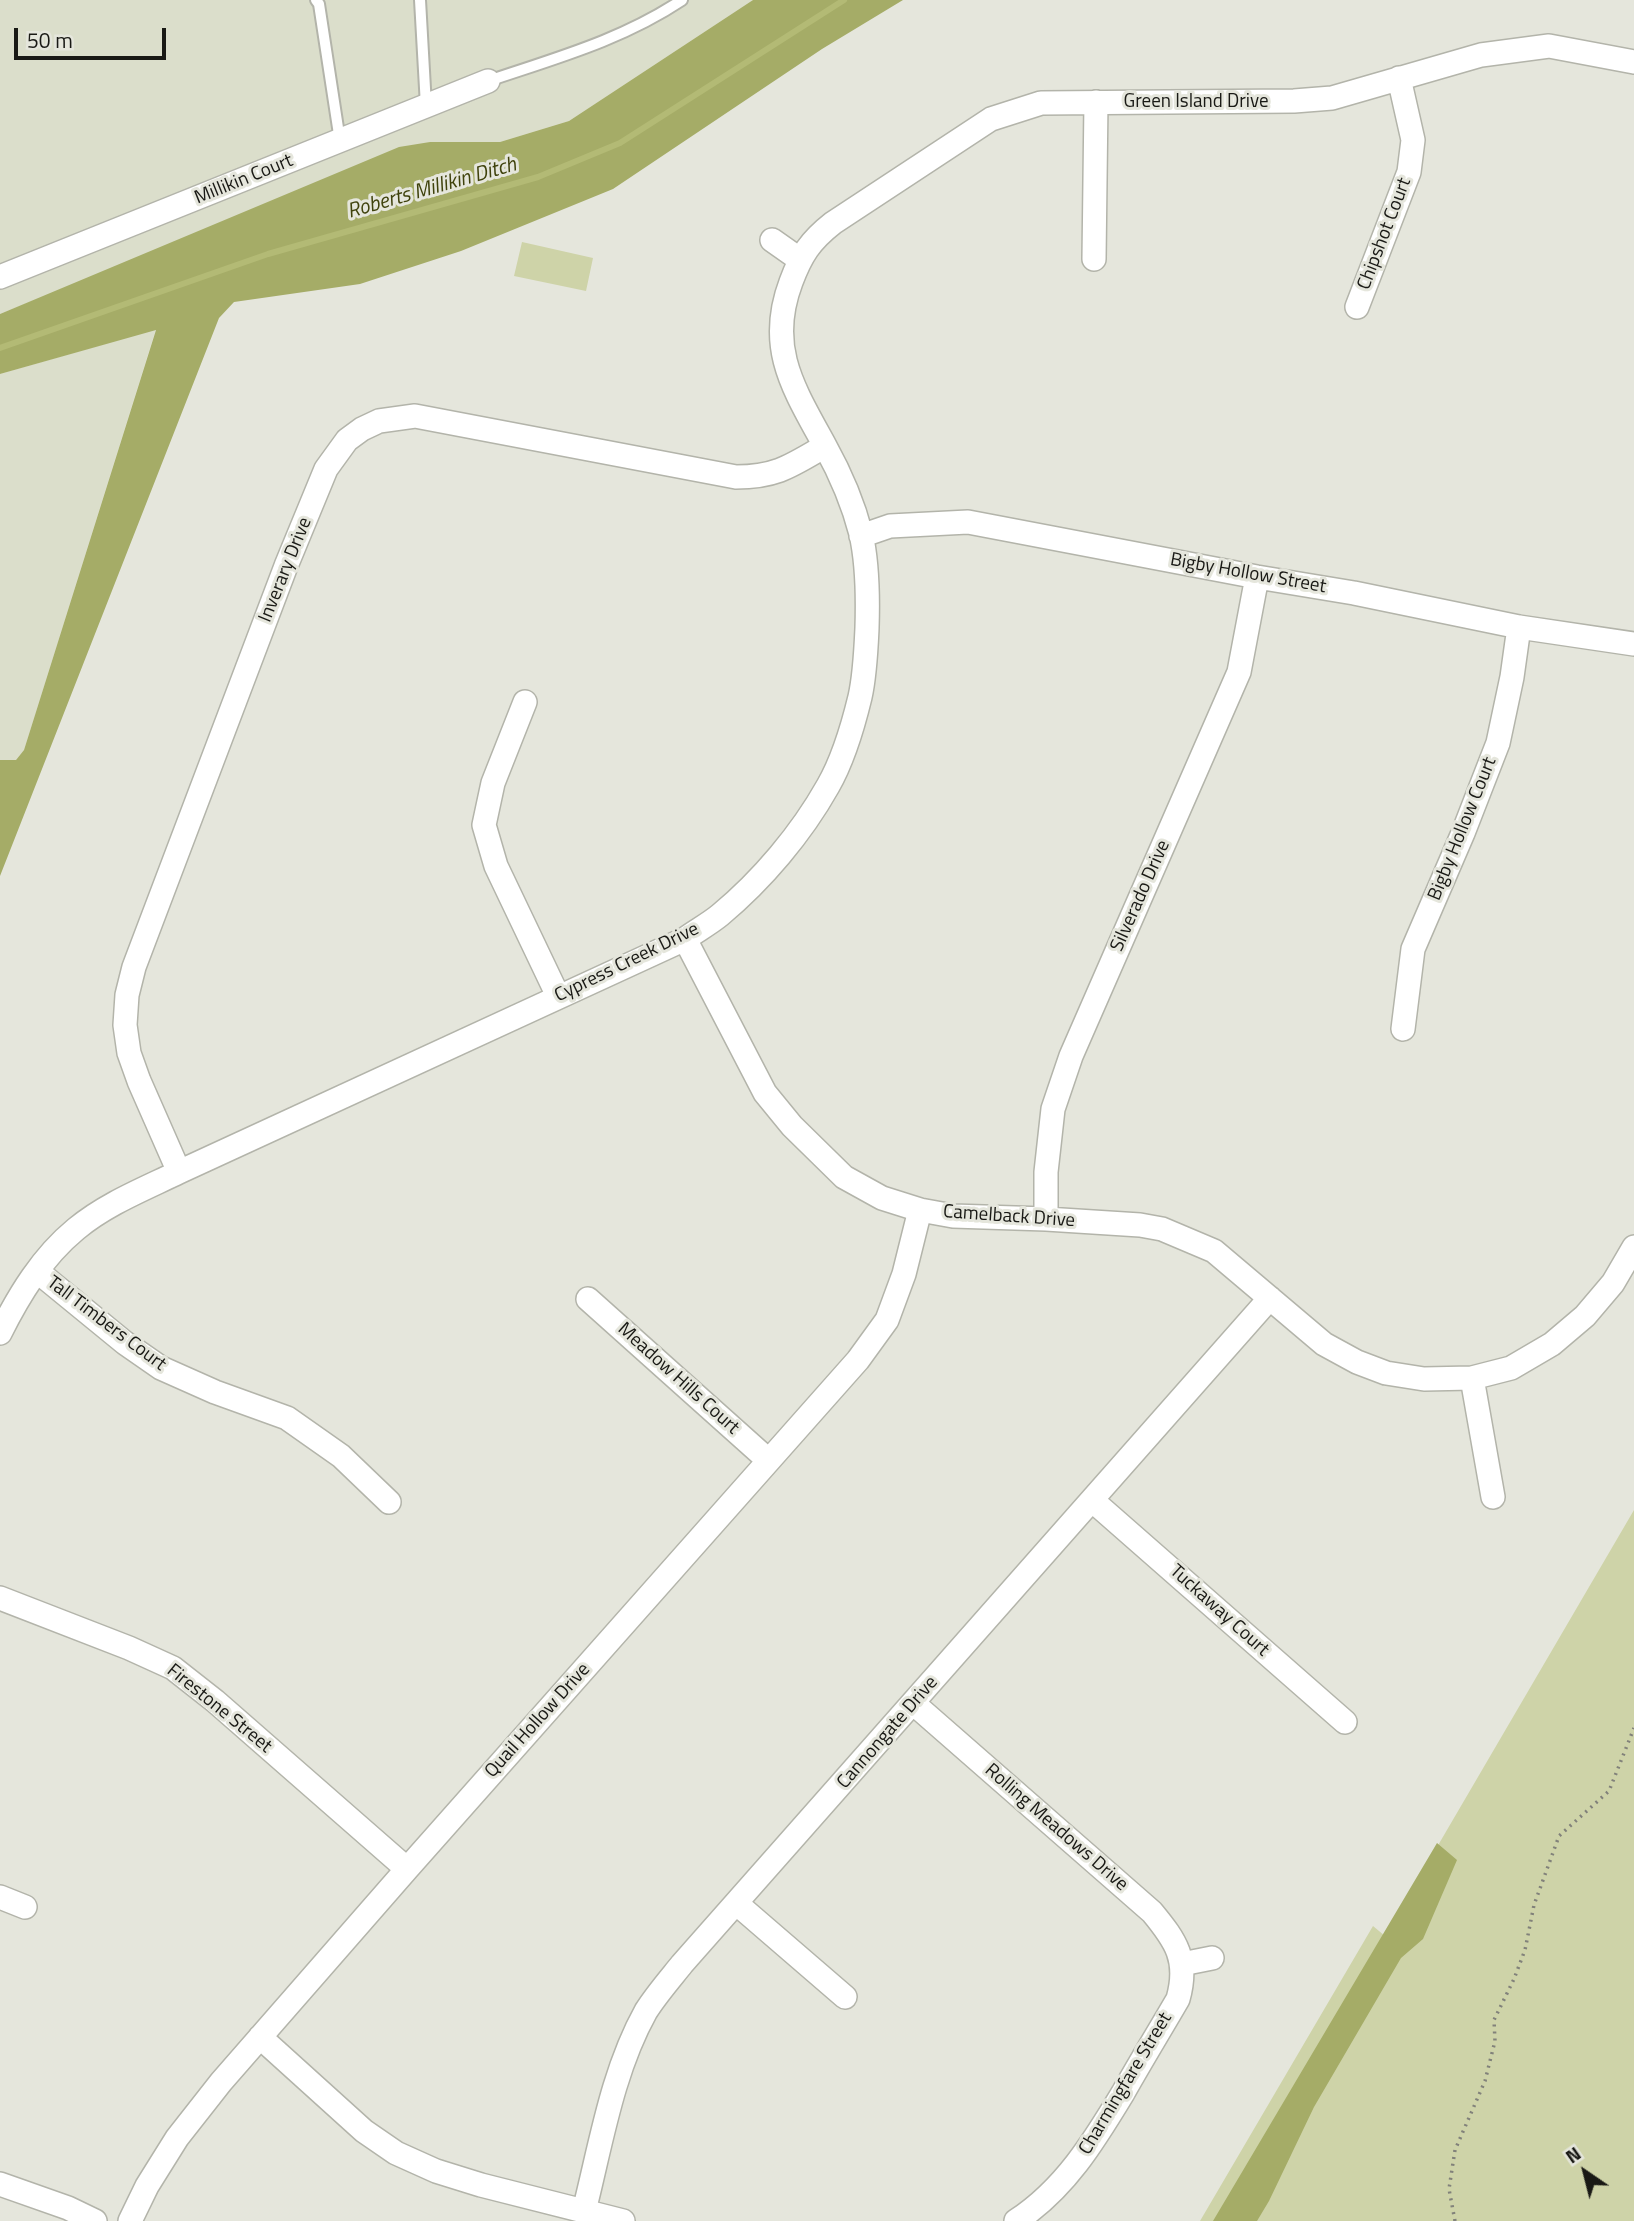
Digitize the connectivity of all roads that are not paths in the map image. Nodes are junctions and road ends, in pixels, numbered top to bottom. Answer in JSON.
{"nodes":[{"id":1,"x":316,"y":0,"type":"edge"},
{"id":2,"x":420,"y":0,"type":"edge"},
{"id":3,"x":682,"y":0,"type":"edge"},
{"id":4,"x":1634,"y":62,"type":"edge"},
{"id":5,"x":1399,"y":78,"type":"junction"},
{"id":6,"x":488,"y":81,"type":"joint"},
{"id":7,"x":1096,"y":102,"type":"junction"},
{"id":8,"x":426,"y":106,"type":"junction"},
{"id":9,"x":340,"y":141,"type":"junction"},
{"id":10,"x":772,"y":240,"type":"dead end"},
{"id":11,"x":799,"y":259,"type":"junction"},
{"id":12,"x":1094,"y":259,"type":"dead end"},
{"id":13,"x":0,"y":277,"type":"edge"},
{"id":14,"x":1357,"y":307,"type":"dead end"},
{"id":15,"x":825,"y":446,"type":"junction"},
{"id":16,"x":861,"y":536,"type":"junction"},
{"id":17,"x":1257,"y":577,"type":"junction"},
{"id":18,"x":1519,"y":627,"type":"junction"},
{"id":19,"x":1634,"y":644,"type":"edge"},
{"id":20,"x":525,"y":702,"type":"dead end"},
{"id":21,"x":685,"y":939,"type":"junction"},
{"id":22,"x":558,"y":996,"type":"junction"},
{"id":23,"x":1403,"y":1029,"type":"dead end"},
{"id":24,"x":179,"y":1172,"type":"junction"},
{"id":25,"x":920,"y":1210,"type":"junction"},
{"id":26,"x":1045,"y":1219,"type":"junction"},
{"id":27,"x":1634,"y":1247,"type":"edge"},
{"id":28,"x":37,"y":1271,"type":"junction"},
{"id":29,"x":588,"y":1298,"type":"dead end"},
{"id":30,"x":1270,"y":1298,"type":"junction"},
{"id":31,"x":0,"y":1333,"type":"edge"},
{"id":32,"x":1472,"y":1378,"type":"junction"},
{"id":33,"x":768,"y":1460,"type":"junction"},
{"id":34,"x":1493,"y":1497,"type":"dead end"},
{"id":35,"x":1093,"y":1500,"type":"junction"},
{"id":36,"x":389,"y":1502,"type":"dead end"},
{"id":37,"x":0,"y":1598,"type":"edge"},
{"id":38,"x":913,"y":1703,"type":"junction"},
{"id":39,"x":1345,"y":1722,"type":"dead end"},
{"id":40,"x":407,"y":1869,"type":"junction"},
{"id":41,"x":0,"y":1897,"type":"edge"},
{"id":42,"x":736,"y":1903,"type":"junction"},
{"id":43,"x":25,"y":1907,"type":"dead end"},
{"id":44,"x":1212,"y":1958,"type":"dead end"},
{"id":45,"x":1182,"y":1964,"type":"junction"},
{"id":46,"x":845,"y":1997,"type":"dead end"},
{"id":47,"x":260,"y":2037,"type":"junction"},
{"id":48,"x":0,"y":2184,"type":"edge"},
{"id":49,"x":584,"y":2211,"type":"junction"},
{"id":50,"x":95,"y":2221,"type":"edge"},
{"id":51,"x":130,"y":2221,"type":"edge"},
{"id":52,"x":623,"y":2221,"type":"edge"},
{"id":53,"x":1016,"y":2221,"type":"edge"}],
"edges":[{"from":1,"to":9,"type":"lane"},
{"from":2,"to":8,"type":"lane"},
{"from":3,"to":6,"type":"lane"},
{"from":4,"to":5,"type":"street","name":"Green Island Drive"},
{"from":5,"to":7,"type":"street","name":"Green Island Drive"},
{"from":5,"to":14,"type":"street","name":"Chipshot Court"},
{"from":6,"to":8,"type":"street","name":"Millikin Court"},
{"from":7,"to":11,"type":"street","name":"Green Island Drive"},
{"from":7,"to":12,"type":"street"},
{"from":8,"to":9,"type":"street","name":"Millikin Court"},
{"from":9,"to":13,"type":"street","name":"Millikin Court"},
{"from":10,"to":11,"type":"street"},
{"from":11,"to":15,"type":"street","name":"Cypress Creek Drive"},
{"from":15,"to":16,"type":"street","name":"Cypress Creek Drive"},
{"from":15,"to":24,"type":"street","name":"Inverary Drive"},
{"from":16,"to":17,"type":"street","name":"Bigby Hollow Street"},
{"from":16,"to":21,"type":"street","name":"Cypress Creek Drive"},
{"from":17,"to":18,"type":"street","name":"Bigby Hollow Street"},
{"from":17,"to":26,"type":"street","name":"Silverado Drive"},
{"from":18,"to":19,"type":"street","name":"Bigby Hollow Street"},
{"from":18,"to":23,"type":"street","name":"Bigby Hollow Court"},
{"from":20,"to":22,"type":"street"},
{"from":21,"to":22,"type":"street","name":"Cypress Creek Drive"},
{"from":21,"to":25,"type":"street","name":"Camelback Drive"},
{"from":22,"to":24,"type":"street","name":"Cypress Creek Drive"},
{"from":24,"to":28,"type":"street","name":"Cypress Creek Drive"},
{"from":25,"to":26,"type":"street","name":"Camelback Drive"},
{"from":25,"to":33,"type":"street","name":"Quail Hollow Drive"},
{"from":26,"to":30,"type":"street","name":"Camelback Drive"},
{"from":27,"to":32,"type":"street","name":"Camelback Drive"},
{"from":28,"to":31,"type":"street","name":"Cypress Creek Drive"},
{"from":28,"to":36,"type":"street","name":"Tall Timbers Court"},
{"from":29,"to":33,"type":"street","name":"Meadow Hills Court"},
{"from":30,"to":32,"type":"street","name":"Camelback Drive"},
{"from":30,"to":35,"type":"street","name":"Cannongate Drive"},
{"from":32,"to":34,"type":"street"},
{"from":33,"to":40,"type":"street","name":"Quail Hollow Drive"},
{"from":35,"to":38,"type":"street","name":"Cannongate Drive"},
{"from":35,"to":39,"type":"street","name":"Tuckaway Court"},
{"from":37,"to":40,"type":"street","name":"Firestone Street"},
{"from":38,"to":42,"type":"street","name":"Cannongate Drive"},
{"from":38,"to":45,"type":"street","name":"Rolling Meadows Drive"},
{"from":40,"to":47,"type":"street","name":"Quail Hollow Drive"},
{"from":41,"to":43,"type":"street"},
{"from":42,"to":46,"type":"street"},
{"from":42,"to":49,"type":"street","name":"Cannongate Drive"},
{"from":44,"to":45,"type":"street"},
{"from":45,"to":53,"type":"street","name":"Charmingfare Street"},
{"from":47,"to":49,"type":"street"},
{"from":47,"to":51,"type":"street","name":"Quail Hollow Drive"},
{"from":48,"to":50,"type":"street"},
{"from":49,"to":52,"type":"street"}]}
